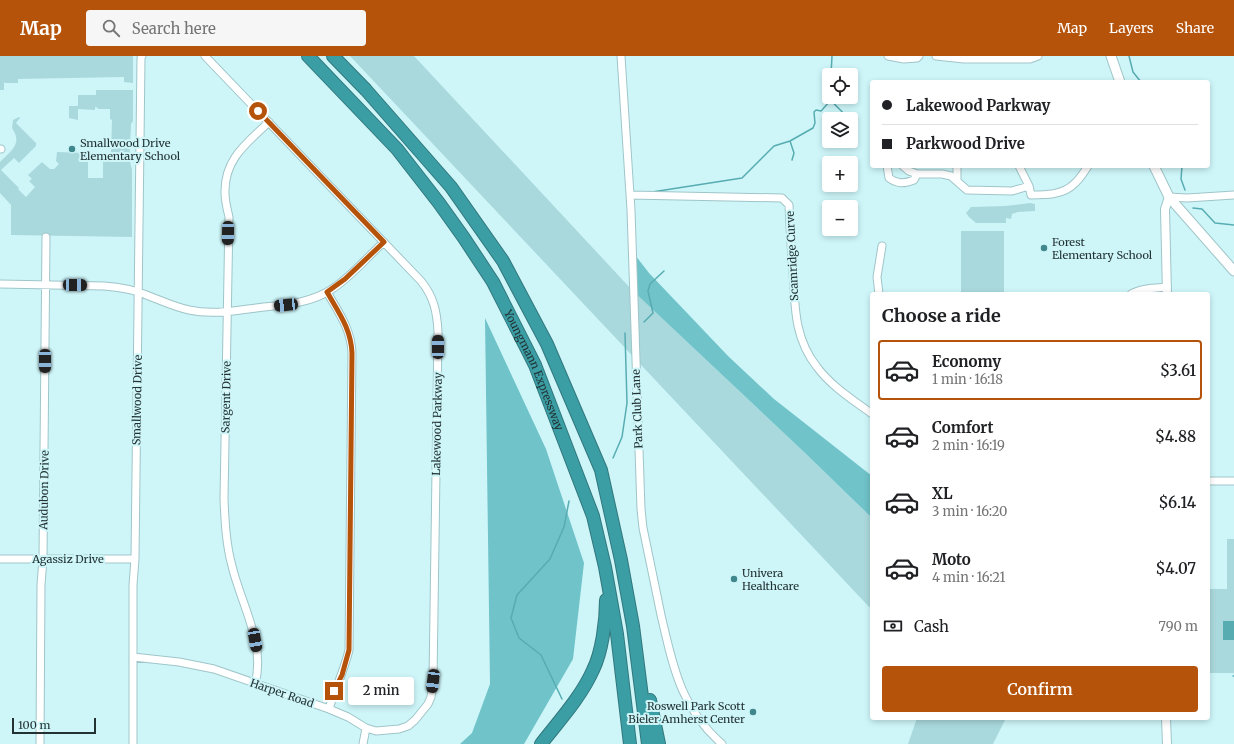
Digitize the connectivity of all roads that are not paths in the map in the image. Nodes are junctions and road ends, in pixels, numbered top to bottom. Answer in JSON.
{"nodes":[{"id":1,"x":142,"y":56,"type":"edge"},
{"id":2,"x":206,"y":56,"type":"edge"},
{"id":3,"x":308,"y":56,"type":"edge"},
{"id":4,"x":333,"y":56,"type":"edge"},
{"id":5,"x":621,"y":56,"type":"edge"},
{"id":6,"x":888,"y":56,"type":"edge"},
{"id":7,"x":919,"y":56,"type":"edge"},
{"id":8,"x":936,"y":56,"type":"edge"},
{"id":9,"x":1038,"y":56,"type":"edge"},
{"id":10,"x":1111,"y":56,"type":"edge"},
{"id":11,"x":1002,"y":58,"type":"edge"},
{"id":12,"x":1119,"y":80,"type":"edge"},
{"id":13,"x":269,"y":122,"type":"junction"},
{"id":14,"x":887,"y":168,"type":"edge"},
{"id":15,"x":905,"y":168,"type":"edge"},
{"id":16,"x":957,"y":168,"type":"edge"},
{"id":17,"x":1019,"y":168,"type":"edge"},
{"id":18,"x":1087,"y":168,"type":"edge"},
{"id":19,"x":1155,"y":168,"type":"edge"},
{"id":20,"x":917,"y":174,"type":"junction"},
{"id":21,"x":956,"y":181,"type":"junction"},
{"id":22,"x":1029,"y":186,"type":"junction"},
{"id":23,"x":630,"y":195,"type":"junction"},
{"id":24,"x":1234,"y":195,"type":"edge"},
{"id":25,"x":1169,"y":197,"type":"junction"},
{"id":26,"x":46,"y":237,"type":"dead end"},
{"id":27,"x":384,"y":242,"type":"junction"},
{"id":28,"x":882,"y":246,"type":"dead end"},
{"id":29,"x":1234,"y":271,"type":"edge"},
{"id":30,"x":0,"y":284,"type":"edge"},
{"id":31,"x":45,"y":285,"type":"junction"},
{"id":32,"x":1167,"y":291,"type":"edge"},
{"id":33,"x":139,"y":292,"type":"junction"},
{"id":34,"x":327,"y":292,"type":"junction"},
{"id":35,"x":880,"y":292,"type":"edge"},
{"id":36,"x":1134,"y":292,"type":"edge"},
{"id":37,"x":228,"y":312,"type":"junction"},
{"id":38,"x":870,"y":412,"type":"edge"},
{"id":39,"x":1210,"y":481,"type":"edge"},
{"id":40,"x":1234,"y":481,"type":"edge"},
{"id":41,"x":0,"y":559,"type":"edge"},
{"id":42,"x":43,"y":559,"type":"junction"},
{"id":43,"x":135,"y":559,"type":"junction"},
{"id":44,"x":605,"y":567,"type":"junction"},
{"id":45,"x":633,"y":626,"type":"junction"},
{"id":46,"x":133,"y":657,"type":"junction"},
{"id":47,"x":255,"y":684,"type":"junction"},
{"id":48,"x":329,"y":709,"type":"junction"},
{"id":49,"x":423,"y":712,"type":"joint"},
{"id":50,"x":1166,"y":720,"type":"edge"},
{"id":51,"x":366,"y":728,"type":"junction"},
{"id":52,"x":40,"y":744,"type":"edge"},
{"id":53,"x":132,"y":744,"type":"edge"},
{"id":54,"x":363,"y":744,"type":"edge"},
{"id":55,"x":541,"y":744,"type":"edge"},
{"id":56,"x":630,"y":744,"type":"edge"},
{"id":57,"x":648,"y":744,"type":"edge"},
{"id":58,"x":659,"y":744,"type":"edge"},
{"id":59,"x":722,"y":744,"type":"edge"},
{"id":60,"x":1167,"y":744,"type":"edge"}],
"edges":[{"from":1,"to":33,"type":"street","name":"Smallwood Drive"},
{"from":2,"to":13,"type":"street","name":"Lakewood Parkway"},
{"from":3,"to":44,"type":"highway","name":"Youngmann Expressway"},
{"from":4,"to":45,"type":"highway","name":"Youngmann Expressway"},
{"from":5,"to":23,"type":"street","name":"Park Club Lane"},
{"from":6,"to":7,"type":"street"},
{"from":8,"to":11,"type":"street"},
{"from":9,"to":11,"type":"street"},
{"from":10,"to":12,"type":"main road"},
{"from":13,"to":27,"type":"street","name":"Lakewood Parkway"},
{"from":13,"to":37,"type":"street","name":"Sargent Drive"},
{"from":14,"to":20,"type":"street"},
{"from":15,"to":20,"type":"street"},
{"from":16,"to":21,"type":"street"},
{"from":17,"to":22,"type":"street"},
{"from":18,"to":22,"type":"street"},
{"from":19,"to":25,"type":"main road"},
{"from":20,"to":21,"type":"street"},
{"from":21,"to":22,"type":"street"},
{"from":23,"to":38,"type":"street","name":"Scamridge Curve"},
{"from":23,"to":59,"type":"street","name":"Park Club Lane"},
{"from":24,"to":25,"type":"street"},
{"from":25,"to":29,"type":"main road"},
{"from":25,"to":32,"type":"street"},
{"from":26,"to":31,"type":"street","name":"Audubon Drive"},
{"from":27,"to":34,"type":"street"},
{"from":27,"to":49,"type":"street","name":"Lakewood Parkway"},
{"from":28,"to":35,"type":"street"},
{"from":30,"to":31,"type":"street"},
{"from":31,"to":33,"type":"street"},
{"from":31,"to":42,"type":"street","name":"Audubon Drive"},
{"from":32,"to":36,"type":"street"},
{"from":33,"to":37,"type":"street"},
{"from":33,"to":43,"type":"street","name":"Smallwood Drive"},
{"from":34,"to":37,"type":"street"},
{"from":34,"to":48,"type":"street"},
{"from":37,"to":47,"type":"street","name":"Sargent Drive"},
{"from":39,"to":40,"type":"street"},
{"from":41,"to":42,"type":"street","name":"Agassiz Drive"},
{"from":42,"to":43,"type":"street","name":"Agassiz Drive"},
{"from":42,"to":52,"type":"street","name":"Audubon Drive"},
{"from":43,"to":46,"type":"street","name":"Smallwood Drive"},
{"from":44,"to":55,"type":"highway"},
{"from":44,"to":56,"type":"highway","name":"Youngmann Expressway"},
{"from":45,"to":57,"type":"highway","name":"Youngmann Expressway"},
{"from":45,"to":58,"type":"highway"},
{"from":46,"to":47,"type":"street","name":"Harper Road"},
{"from":46,"to":53,"type":"street","name":"Smallwood Drive"},
{"from":47,"to":48,"type":"street","name":"Harper Road"},
{"from":48,"to":51,"type":"street","name":"Harper Road"},
{"from":49,"to":51,"type":"street","name":"Harper Road"},
{"from":50,"to":60,"type":"street"},
{"from":51,"to":54,"type":"street"}]}
